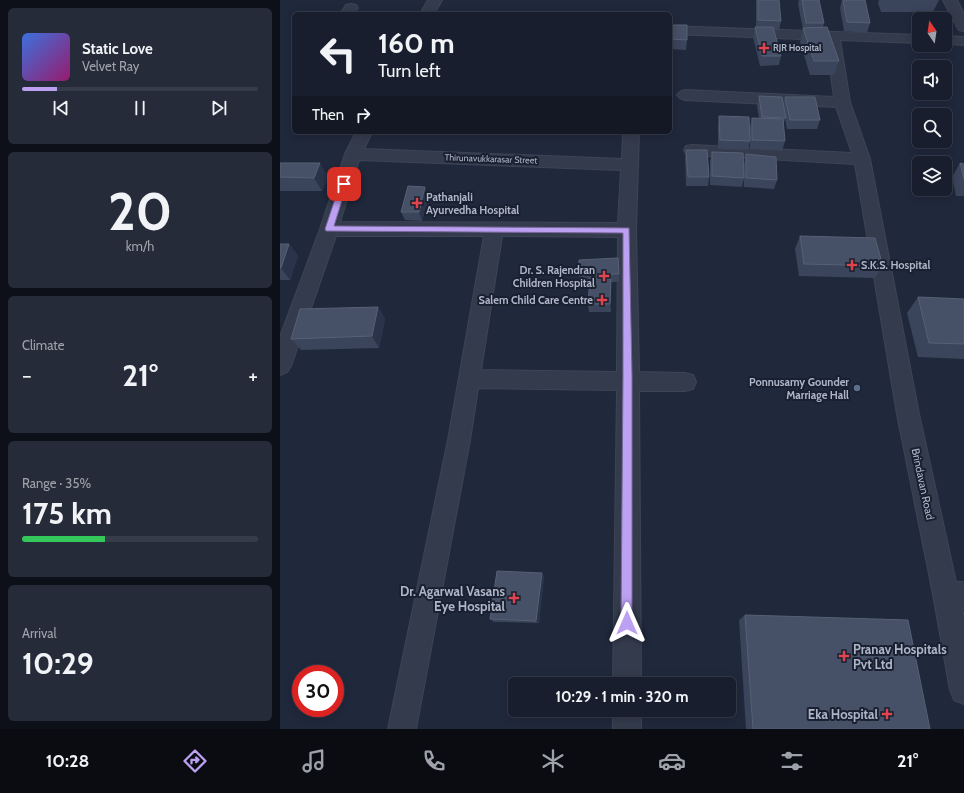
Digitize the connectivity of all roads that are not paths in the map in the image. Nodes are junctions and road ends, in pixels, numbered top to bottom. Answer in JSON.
{"nodes":[{"id":1,"x":435,"y":0,"type":"edge"},
{"id":2,"x":956,"y":6,"type":"edge"},
{"id":3,"x":428,"y":12,"type":"edge"},
{"id":4,"x":964,"y":27,"type":"edge"},
{"id":5,"x":672,"y":30,"type":"edge"},
{"id":6,"x":832,"y":36,"type":"junction"},
{"id":7,"x":912,"y":39,"type":"edge"},
{"id":8,"x":952,"y":40,"type":"edge"},
{"id":9,"x":964,"y":41,"type":"edge"},
{"id":10,"x":685,"y":95,"type":"dead end"},
{"id":11,"x":842,"y":102,"type":"junction"},
{"id":12,"x":363,"y":134,"type":"edge"},
{"id":13,"x":631,"y":134,"type":"edge"},
{"id":14,"x":692,"y":150,"type":"edge"},
{"id":15,"x":353,"y":154,"type":"junction"},
{"id":16,"x":862,"y":159,"type":"junction"},
{"id":17,"x":630,"y":165,"type":"junction"},
{"id":18,"x":329,"y":229,"type":"junction"},
{"id":19,"x":494,"y":229,"type":"junction"},
{"id":20,"x":626,"y":230,"type":"junction"},
{"id":21,"x":288,"y":323,"type":"edge"},
{"id":22,"x":280,"y":366,"type":"edge"},
{"id":23,"x":469,"y":379,"type":"junction"},
{"id":24,"x":627,"y":382,"type":"junction"},
{"id":25,"x":685,"y":382,"type":"dead end"},
{"id":26,"x":955,"y":595,"type":"edge"},
{"id":27,"x":627,"y":677,"type":"edge"},
{"id":28,"x":964,"y":690,"type":"edge"},
{"id":29,"x":627,"y":717,"type":"edge"},
{"id":30,"x":402,"y":729,"type":"edge"},
{"id":31,"x":627,"y":729,"type":"edge"}],
"edges":[{"from":1,"to":3,"type":"street"},
{"from":2,"to":4,"type":"street"},
{"from":5,"to":6,"type":"street"},
{"from":6,"to":7,"type":"street"},
{"from":6,"to":11,"type":"street","name":"Brindavan Road"},
{"from":8,"to":9,"type":"street"},
{"from":10,"to":11,"type":"street"},
{"from":11,"to":16,"type":"street","name":"Brindavan Road"},
{"from":12,"to":15,"type":"street"},
{"from":13,"to":17,"type":"street"},
{"from":14,"to":16,"type":"street"},
{"from":15,"to":17,"type":"street","name":"Thirunavukkarasar Street"},
{"from":15,"to":18,"type":"street"},
{"from":16,"to":26,"type":"street","name":"Brindavan Road"},
{"from":17,"to":20,"type":"street"},
{"from":18,"to":19,"type":"street"},
{"from":18,"to":21,"type":"street"},
{"from":19,"to":20,"type":"street"},
{"from":19,"to":23,"type":"street"},
{"from":20,"to":24,"type":"street"},
{"from":21,"to":22,"type":"street"},
{"from":23,"to":24,"type":"street"},
{"from":23,"to":30,"type":"street"},
{"from":24,"to":25,"type":"street"},
{"from":24,"to":27,"type":"street"},
{"from":26,"to":28,"type":"street","name":"Brindavan Road"},
{"from":29,"to":31,"type":"street"}]}
